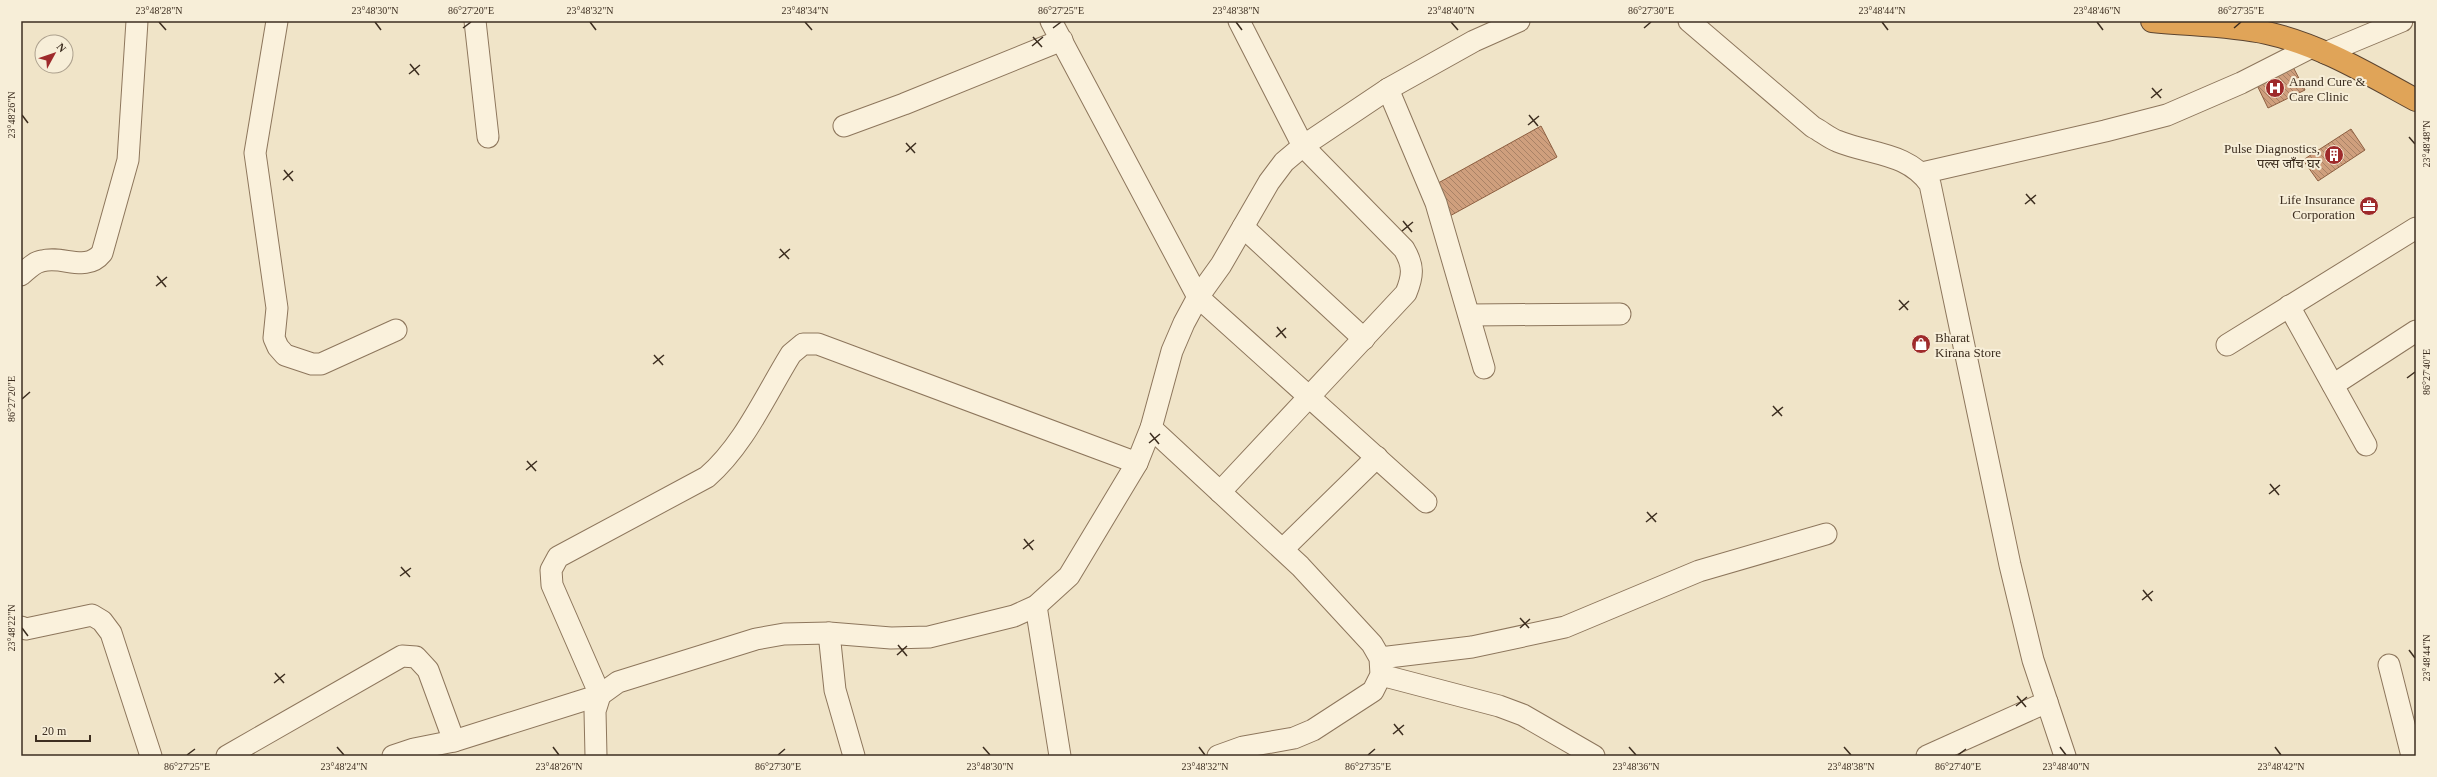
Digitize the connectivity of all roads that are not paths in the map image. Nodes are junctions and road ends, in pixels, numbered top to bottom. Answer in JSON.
{"nodes":[{"id":1,"x":137,"y":21,"type":"edge"},
{"id":2,"x":277,"y":21,"type":"edge"},
{"id":3,"x":475,"y":21,"type":"edge"},
{"id":4,"x":1051,"y":21,"type":"edge"},
{"id":5,"x":1239,"y":21,"type":"edge"},
{"id":6,"x":1519,"y":21,"type":"edge"},
{"id":7,"x":1688,"y":21,"type":"edge"},
{"id":8,"x":2152,"y":21,"type":"edge"},
{"id":9,"x":2230,"y":21,"type":"edge"},
{"id":10,"x":2402,"y":21,"type":"edge"},
{"id":11,"x":2249,"y":30,"type":"junction"},
{"id":12,"x":1062,"y":40,"type":"junction"},
{"id":13,"x":2319,"y":50,"type":"junction"},
{"id":14,"x":1388,"y":89,"type":"junction"},
{"id":15,"x":2416,"y":100,"type":"edge"},
{"id":16,"x":844,"y":126,"type":"dead end"},
{"id":17,"x":488,"y":137,"type":"dead end"},
{"id":18,"x":1303,"y":146,"type":"junction"},
{"id":19,"x":1922,"y":173,"type":"junction"},
{"id":20,"x":1243,"y":227,"type":"junction"},
{"id":21,"x":2416,"y":228,"type":"edge"},
{"id":22,"x":21,"y":275,"type":"edge"},
{"id":23,"x":1198,"y":297,"type":"junction"},
{"id":24,"x":2289,"y":306,"type":"junction"},
{"id":25,"x":1620,"y":314,"type":"dead end"},
{"id":26,"x":1469,"y":315,"type":"junction"},
{"id":27,"x":396,"y":330,"type":"dead end"},
{"id":28,"x":2416,"y":331,"type":"edge"},
{"id":29,"x":1364,"y":339,"type":"junction"},
{"id":30,"x":2227,"y":345,"type":"dead end"},
{"id":31,"x":1484,"y":368,"type":"dead end"},
{"id":32,"x":2333,"y":385,"type":"junction"},
{"id":33,"x":1310,"y":397,"type":"junction"},
{"id":34,"x":1150,"y":428,"type":"junction"},
{"id":35,"x":2366,"y":445,"type":"dead end"},
{"id":36,"x":1376,"y":457,"type":"junction"},
{"id":37,"x":1137,"y":462,"type":"junction"},
{"id":38,"x":1220,"y":492,"type":"junction"},
{"id":39,"x":1426,"y":502,"type":"dead end"},
{"id":40,"x":1826,"y":534,"type":"dead end"},
{"id":41,"x":1283,"y":549,"type":"junction"},
{"id":42,"x":1036,"y":606,"type":"junction"},
{"id":43,"x":21,"y":627,"type":"edge"},
{"id":44,"x":829,"y":633,"type":"junction"},
{"id":45,"x":2389,"y":665,"type":"dead end"},
{"id":46,"x":1381,"y":666,"type":"junction"},
{"id":47,"x":600,"y":694,"type":"junction"},
{"id":48,"x":2047,"y":702,"type":"junction"},
{"id":49,"x":454,"y":741,"type":"junction"},
{"id":50,"x":151,"y":756,"type":"edge"},
{"id":51,"x":227,"y":756,"type":"edge"},
{"id":52,"x":394,"y":756,"type":"edge"},
{"id":53,"x":596,"y":756,"type":"edge"},
{"id":54,"x":854,"y":756,"type":"edge"},
{"id":55,"x":1060,"y":756,"type":"edge"},
{"id":56,"x":1218,"y":756,"type":"edge"},
{"id":57,"x":1594,"y":756,"type":"edge"},
{"id":58,"x":1927,"y":756,"type":"edge"},
{"id":59,"x":2065,"y":756,"type":"edge"},
{"id":60,"x":2412,"y":756,"type":"edge"}],
"edges":[{"from":1,"to":22,"type":"street"},
{"from":2,"to":27,"type":"street"},
{"from":3,"to":17,"type":"street"},
{"from":4,"to":12,"type":"street"},
{"from":5,"to":18,"type":"street"},
{"from":6,"to":14,"type":"street"},
{"from":7,"to":19,"type":"street"},
{"from":8,"to":11,"type":"highway"},
{"from":9,"to":11,"type":"highway"},
{"from":10,"to":13,"type":"street"},
{"from":11,"to":13,"type":"highway"},
{"from":12,"to":16,"type":"street"},
{"from":12,"to":23,"type":"street"},
{"from":13,"to":15,"type":"highway"},
{"from":13,"to":19,"type":"street"},
{"from":14,"to":18,"type":"street"},
{"from":14,"to":26,"type":"street"},
{"from":18,"to":20,"type":"street"},
{"from":18,"to":29,"type":"street"},
{"from":19,"to":48,"type":"street"},
{"from":20,"to":23,"type":"street"},
{"from":20,"to":29,"type":"street"},
{"from":21,"to":24,"type":"street"},
{"from":23,"to":33,"type":"street"},
{"from":23,"to":34,"type":"street"},
{"from":24,"to":30,"type":"street"},
{"from":24,"to":32,"type":"street"},
{"from":25,"to":26,"type":"street"},
{"from":26,"to":31,"type":"street"},
{"from":28,"to":32,"type":"street"},
{"from":29,"to":33,"type":"street"},
{"from":32,"to":35,"type":"street"},
{"from":33,"to":36,"type":"street"},
{"from":33,"to":38,"type":"street"},
{"from":34,"to":37,"type":"street"},
{"from":34,"to":38,"type":"street"},
{"from":36,"to":39,"type":"street"},
{"from":36,"to":41,"type":"street"},
{"from":37,"to":42,"type":"street"},
{"from":37,"to":47,"type":"street"},
{"from":38,"to":41,"type":"street"},
{"from":40,"to":46,"type":"street"},
{"from":41,"to":46,"type":"street"},
{"from":42,"to":44,"type":"street"},
{"from":42,"to":55,"type":"street"},
{"from":43,"to":50,"type":"street"},
{"from":44,"to":47,"type":"street"},
{"from":44,"to":54,"type":"street"},
{"from":45,"to":60,"type":"street"},
{"from":46,"to":56,"type":"street"},
{"from":46,"to":57,"type":"street"},
{"from":47,"to":49,"type":"street"},
{"from":47,"to":53,"type":"street"},
{"from":48,"to":58,"type":"street"},
{"from":48,"to":59,"type":"street"},
{"from":49,"to":51,"type":"street"},
{"from":49,"to":52,"type":"street"}]}
